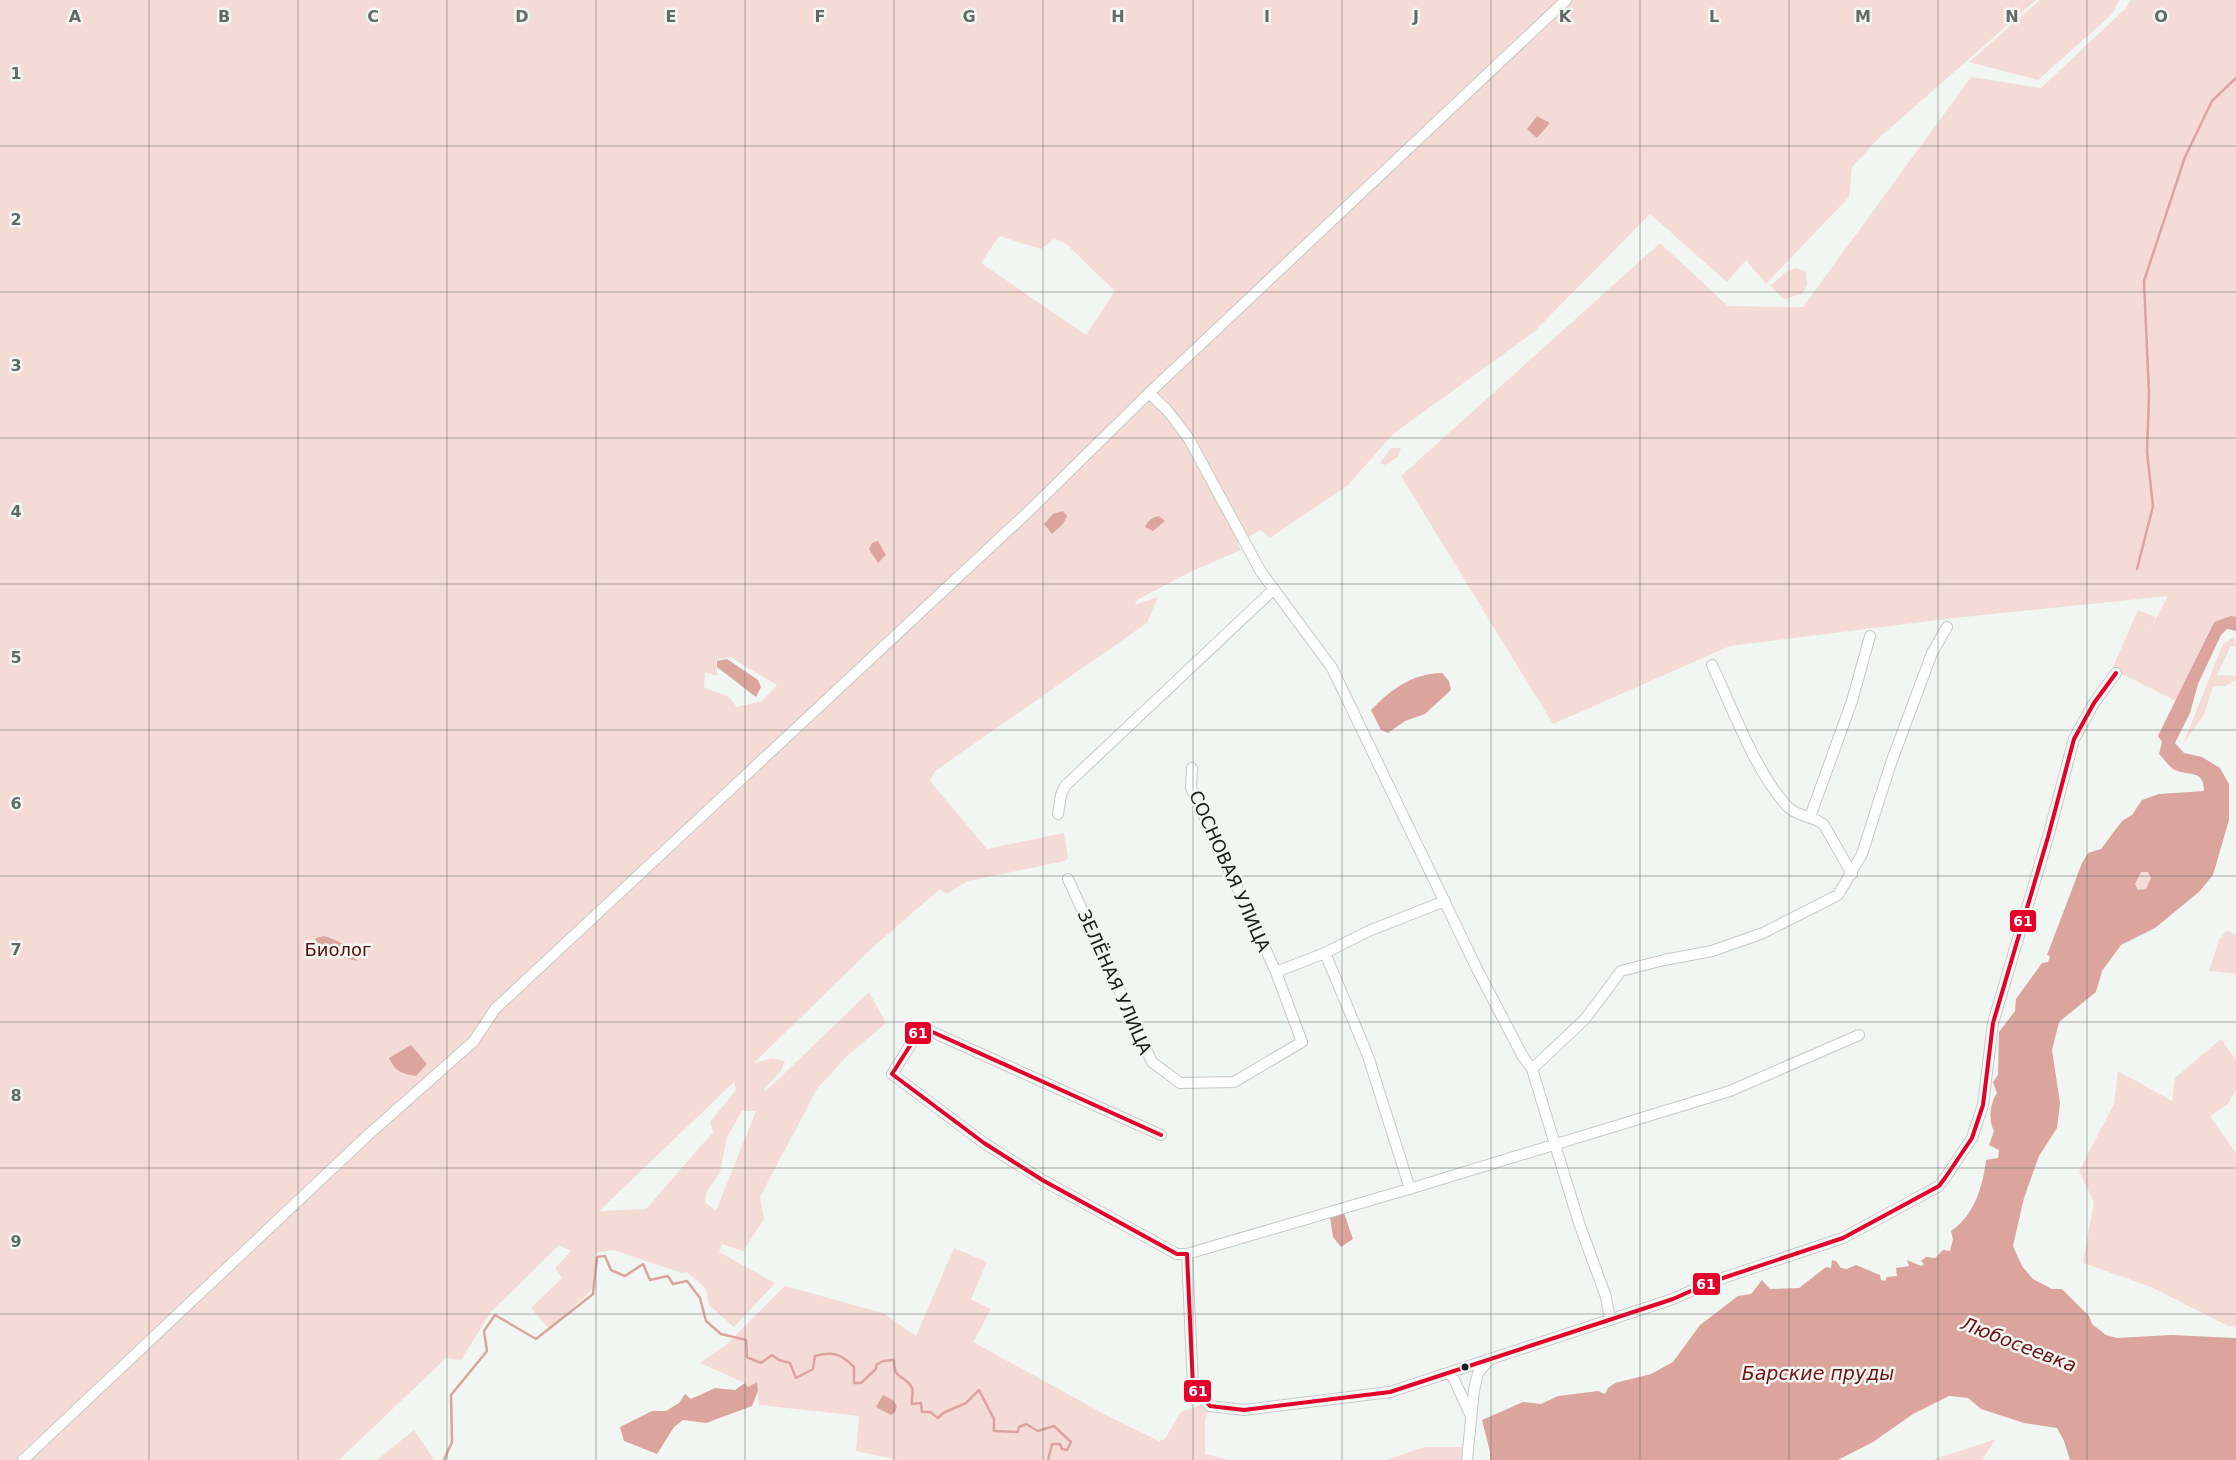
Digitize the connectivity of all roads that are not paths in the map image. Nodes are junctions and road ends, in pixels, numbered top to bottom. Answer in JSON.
{"nodes":[{"id":1,"x":1566,"y":0,"type":"edge"},
{"id":2,"x":1149,"y":392,"type":"junction"},
{"id":3,"x":1274,"y":589,"type":"junction"},
{"id":4,"x":1947,"y":627,"type":"dead end"},
{"id":5,"x":1870,"y":636,"type":"dead end"},
{"id":6,"x":1712,"y":665,"type":"dead end"},
{"id":7,"x":2116,"y":673,"type":"dead end"},
{"id":8,"x":1192,"y":768,"type":"dead end"},
{"id":9,"x":1058,"y":814,"type":"dead end"},
{"id":10,"x":1810,"y":817,"type":"junction"},
{"id":11,"x":1852,"y":874,"type":"junction"},
{"id":12,"x":1068,"y":879,"type":"dead end"},
{"id":13,"x":1445,"y":901,"type":"junction"},
{"id":14,"x":1324,"y":953,"type":"junction"},
{"id":15,"x":1276,"y":972,"type":"junction"},
{"id":16,"x":1859,"y":1035,"type":"dead end"},
{"id":17,"x":1532,"y":1069,"type":"junction"},
{"id":18,"x":1162,"y":1135,"type":"dead end"},
{"id":19,"x":1555,"y":1145,"type":"junction"},
{"id":20,"x":1410,"y":1189,"type":"junction"},
{"id":21,"x":1187,"y":1254,"type":"junction"},
{"id":22,"x":1610,"y":1320,"type":"junction"},
{"id":23,"x":1474,"y":1370,"type":"junction"},
{"id":24,"x":1451,"y":1373,"type":"junction"},
{"id":25,"x":1470,"y":1414,"type":"junction"},
{"id":26,"x":23,"y":1460,"type":"edge"},
{"id":27,"x":1467,"y":1460,"type":"edge"}],
"edges":[{"from":1,"to":2,"type":"street"},
{"from":2,"to":3,"type":"street"},
{"from":2,"to":26,"type":"street"},
{"from":3,"to":9,"type":"street"},
{"from":3,"to":13,"type":"street"},
{"from":4,"to":11,"type":"street"},
{"from":5,"to":10,"type":"street"},
{"from":6,"to":10,"type":"street"},
{"from":7,"to":22,"type":"street"},
{"from":8,"to":15,"type":"street","name":"СОСНОВАЯ УЛИЦА"},
{"from":10,"to":11,"type":"street"},
{"from":11,"to":17,"type":"street"},
{"from":12,"to":15,"type":"street","name":"ЗЕЛЁНАЯ УЛИЦА"},
{"from":13,"to":14,"type":"street"},
{"from":13,"to":17,"type":"street"},
{"from":14,"to":15,"type":"street"},
{"from":14,"to":20,"type":"street"},
{"from":16,"to":19,"type":"street"},
{"from":17,"to":19,"type":"street"},
{"from":18,"to":21,"type":"street"},
{"from":19,"to":20,"type":"street"},
{"from":19,"to":22,"type":"street"},
{"from":20,"to":21,"type":"street"},
{"from":21,"to":24,"type":"street"},
{"from":22,"to":23,"type":"street"},
{"from":23,"to":24,"type":"street"},
{"from":23,"to":25,"type":"street"},
{"from":24,"to":25,"type":"street"},
{"from":25,"to":27,"type":"street"}]}
